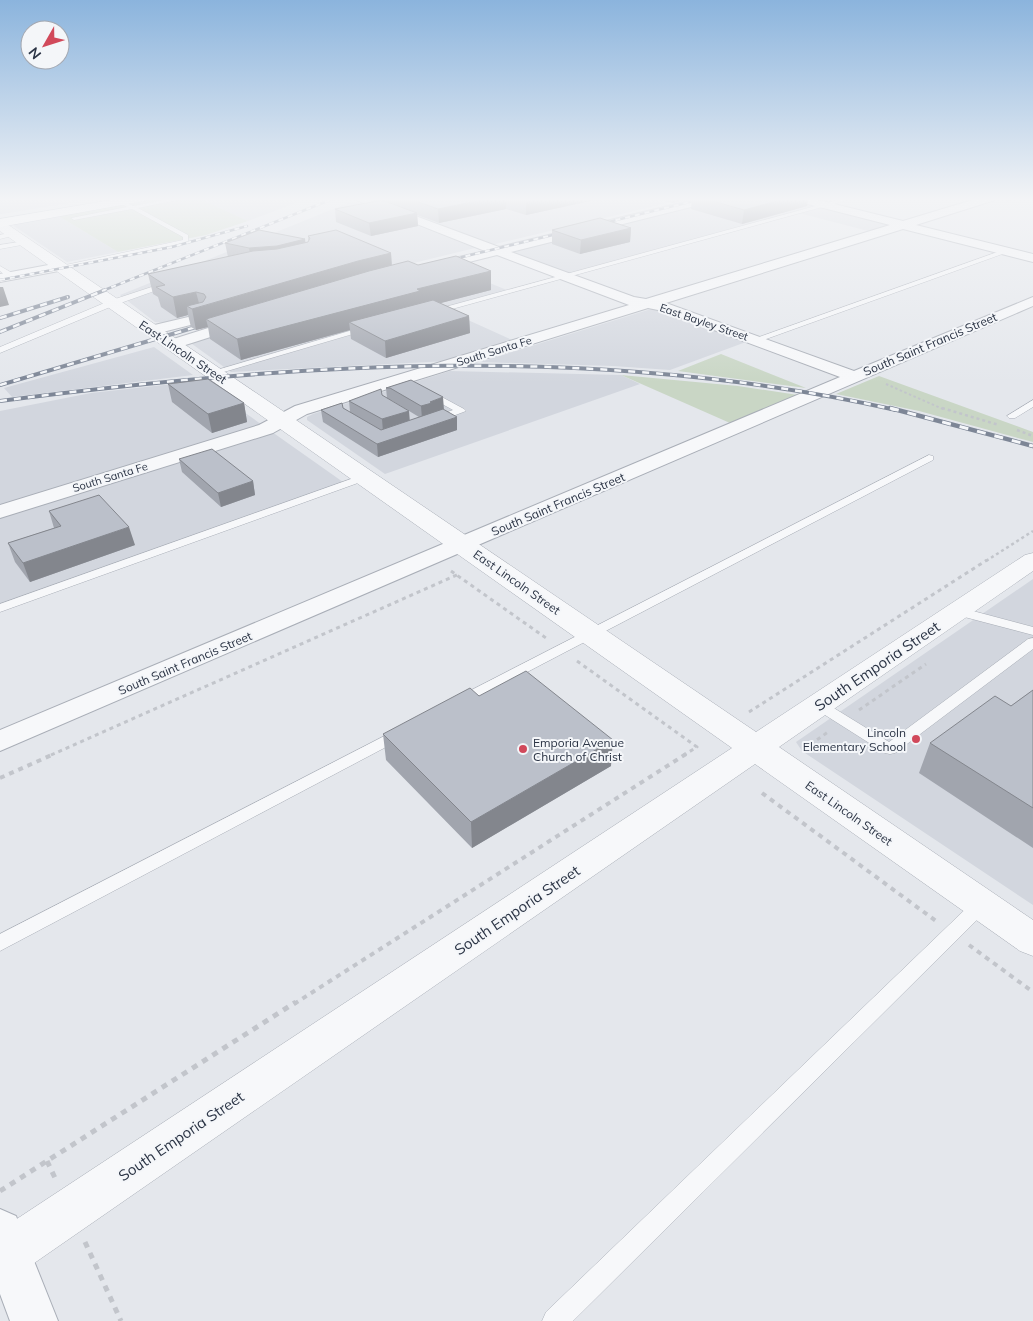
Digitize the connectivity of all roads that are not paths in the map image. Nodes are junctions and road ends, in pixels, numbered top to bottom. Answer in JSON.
{"nodes":[{"id":1,"x":49,"y":260,"type":"edge"},
{"id":2,"x":95,"y":260,"type":"edge"},
{"id":3,"x":451,"y":260,"type":"edge"},
{"id":4,"x":520,"y":260,"type":"edge"},
{"id":5,"x":623,"y":260,"type":"edge"},
{"id":6,"x":791,"y":260,"type":"edge"},
{"id":7,"x":980,"y":260,"type":"edge"},
{"id":8,"x":59,"y":267,"type":"junction"},
{"id":9,"x":0,"y":268,"type":"edge"},
{"id":10,"x":414,"y":269,"type":"edge"},
{"id":11,"x":562,"y":276,"type":"junction"},
{"id":12,"x":6,"y":277,"type":"edge"},
{"id":13,"x":179,"y":282,"type":"edge"},
{"id":14,"x":1033,"y":301,"type":"edge"},
{"id":15,"x":112,"y":303,"type":"junction"},
{"id":16,"x":647,"y":304,"type":"junction"},
{"id":17,"x":218,"y":314,"type":"edge"},
{"id":18,"x":422,"y":314,"type":"edge"},
{"id":19,"x":252,"y":319,"type":"edge"},
{"id":20,"x":377,"y":326,"type":"edge"},
{"id":21,"x":150,"y":330,"type":"junction"},
{"id":22,"x":754,"y":340,"type":"junction"},
{"id":23,"x":173,"y":344,"type":"junction"},
{"id":24,"x":2,"y":352,"type":"edge"},
{"id":25,"x":214,"y":372,"type":"junction"},
{"id":26,"x":854,"y":376,"type":"junction"},
{"id":27,"x":403,"y":379,"type":"junction"},
{"id":28,"x":1033,"y":403,"type":"edge"},
{"id":29,"x":1012,"y":416,"type":"dead end"},
{"id":30,"x":282,"y":420,"type":"junction"},
{"id":31,"x":422,"y":424,"type":"edge"},
{"id":32,"x":929,"y":458,"type":"dead end"},
{"id":33,"x":365,"y":477,"type":"junction"},
{"id":34,"x":0,"y":512,"type":"edge"},
{"id":35,"x":463,"y":545,"type":"junction"},
{"id":36,"x":1033,"y":560,"type":"edge"},
{"id":37,"x":0,"y":608,"type":"edge"},
{"id":38,"x":958,"y":611,"type":"junction"},
{"id":39,"x":1033,"y":631,"type":"edge"},
{"id":40,"x":590,"y":633,"type":"junction"},
{"id":41,"x":1033,"y":642,"type":"edge"},
{"id":42,"x":819,"y":705,"type":"junction"},
{"id":43,"x":450,"y":706,"type":"edge"},
{"id":44,"x":415,"y":725,"type":"edge"},
{"id":45,"x":752,"y":731,"type":"junction"},
{"id":46,"x":0,"y":741,"type":"edge"},
{"id":47,"x":982,"y":904,"type":"junction"},
{"id":48,"x":1033,"y":940,"type":"edge"},
{"id":49,"x":0,"y":943,"type":"edge"},
{"id":50,"x":3,"y":1248,"type":"edge"},
{"id":51,"x":34,"y":1321,"type":"edge"},
{"id":52,"x":555,"y":1321,"type":"edge"}],
"edges":[{"from":1,"to":8,"type":"street","name":"East Lincoln Street"},
{"from":2,"to":8,"type":"lane"},
{"from":3,"to":10,"type":"street"},
{"from":4,"to":11,"type":"street","name":"East Bayley Street"},
{"from":5,"to":11,"type":"lane"},
{"from":6,"to":16,"type":"street","name":"South Santa Fe"},
{"from":7,"to":22,"type":"lane"},
{"from":8,"to":12,"type":"street"},
{"from":8,"to":15,"type":"street","name":"East Lincoln Street"},
{"from":9,"to":12,"type":"lane"},
{"from":11,"to":16,"type":"street","name":"East Bayley Street"},
{"from":11,"to":18,"type":"lane"},
{"from":13,"to":15,"type":"lane"},
{"from":14,"to":26,"type":"street","name":"South Saint Francis Street"},
{"from":15,"to":21,"type":"street","name":"East Lincoln Street"},
{"from":15,"to":24,"type":"lane"},
{"from":16,"to":22,"type":"street","name":"East Bayley Street"},
{"from":16,"to":27,"type":"street","name":"South Santa Fe"},
{"from":17,"to":21,"type":"street"},
{"from":19,"to":23,"type":"street"},
{"from":20,"to":25,"type":"lane"},
{"from":21,"to":23,"type":"street","name":"East Lincoln Street"},
{"from":22,"to":26,"type":"street","name":"East Bayley Street"},
{"from":23,"to":25,"type":"street","name":"East Lincoln Street"},
{"from":25,"to":30,"type":"street","name":"East Lincoln Street"},
{"from":26,"to":35,"type":"street","name":"South Saint Francis Street"},
{"from":27,"to":30,"type":"street","name":"South Santa Fe"},
{"from":27,"to":31,"type":"lane"},
{"from":28,"to":29,"type":"lane"},
{"from":30,"to":33,"type":"street","name":"East Lincoln Street"},
{"from":30,"to":34,"type":"street","name":"South Santa Fe"},
{"from":32,"to":40,"type":"lane"},
{"from":33,"to":35,"type":"street","name":"East Lincoln Street"},
{"from":33,"to":37,"type":"lane"},
{"from":35,"to":40,"type":"street","name":"East Lincoln Street"},
{"from":35,"to":46,"type":"street","name":"South Saint Francis Street"},
{"from":36,"to":38,"type":"street","name":"South Emporia Street"},
{"from":38,"to":39,"type":"lane"},
{"from":38,"to":42,"type":"street","name":"South Emporia Street"},
{"from":40,"to":43,"type":"lane"},
{"from":40,"to":45,"type":"street","name":"East Lincoln Street"},
{"from":41,"to":42,"type":"lane"},
{"from":42,"to":45,"type":"street","name":"South Emporia Street"},
{"from":44,"to":49,"type":"lane"},
{"from":45,"to":47,"type":"street","name":"East Lincoln Street"},
{"from":45,"to":50,"type":"street","name":"South Emporia Street"},
{"from":47,"to":48,"type":"street","name":"East Lincoln Street"},
{"from":47,"to":52,"type":"lane"},
{"from":50,"to":51,"type":"street"}]}
